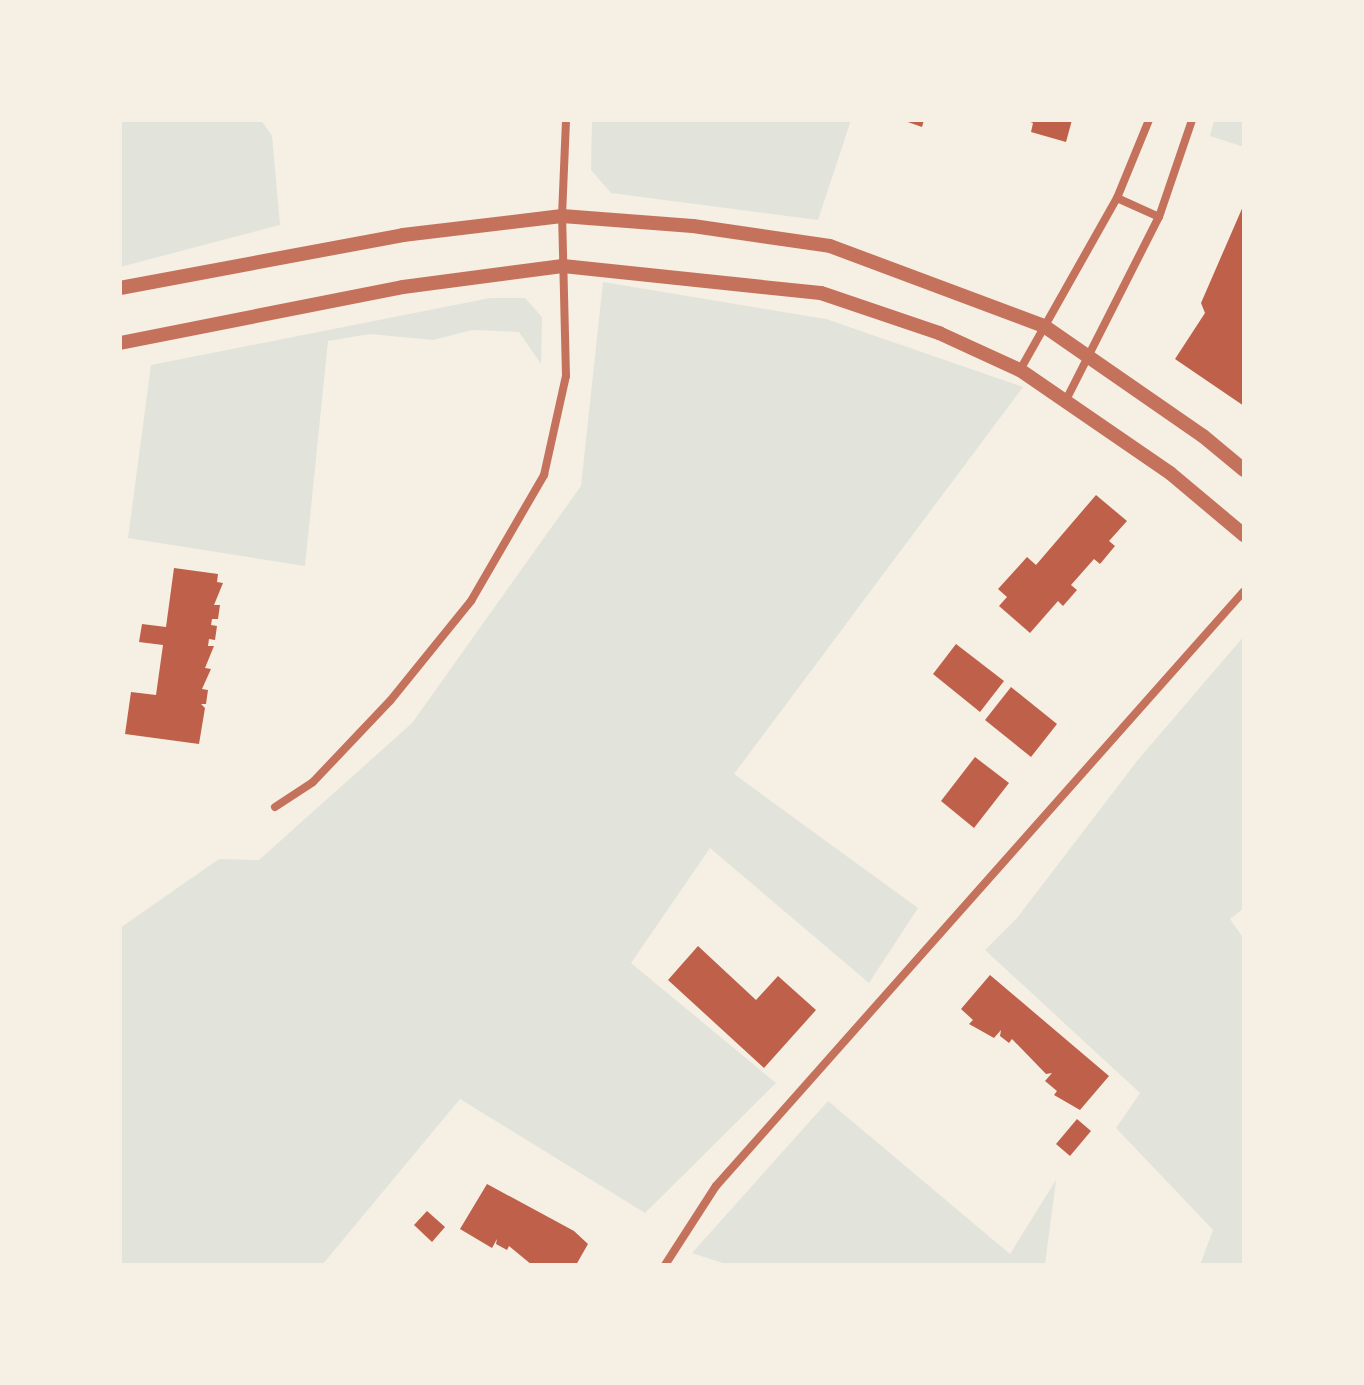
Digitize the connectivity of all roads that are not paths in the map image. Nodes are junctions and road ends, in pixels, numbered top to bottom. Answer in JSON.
{"nodes":[{"id":1,"x":566,"y":120,"type":"edge"},
{"id":2,"x":1149,"y":120,"type":"edge"},
{"id":3,"x":1192,"y":120,"type":"edge"},
{"id":4,"x":1117,"y":198,"type":"junction"},
{"id":5,"x":562,"y":216,"type":"junction"},
{"id":6,"x":1159,"y":217,"type":"junction"},
{"id":7,"x":563,"y":266,"type":"junction"},
{"id":8,"x":120,"y":288,"type":"edge"},
{"id":9,"x":1044,"y":326,"type":"junction"},
{"id":10,"x":120,"y":343,"type":"edge"},
{"id":11,"x":1090,"y":354,"type":"junction"},
{"id":12,"x":1020,"y":370,"type":"junction"},
{"id":13,"x":1066,"y":400,"type":"junction"},
{"id":14,"x":1244,"y":470,"type":"edge"},
{"id":15,"x":1244,"y":535,"type":"edge"},
{"id":16,"x":1244,"y":591,"type":"edge"},
{"id":17,"x":275,"y":807,"type":"dead end"},
{"id":18,"x":665,"y":1265,"type":"edge"}],
"edges":[{"from":1,"to":5,"type":"street"},
{"from":2,"to":4,"type":"street"},
{"from":3,"to":6,"type":"street"},
{"from":4,"to":6,"type":"street"},
{"from":4,"to":9,"type":"street"},
{"from":5,"to":7,"type":"street"},
{"from":5,"to":8,"type":"street"},
{"from":5,"to":9,"type":"street"},
{"from":6,"to":11,"type":"street"},
{"from":7,"to":10,"type":"street"},
{"from":7,"to":12,"type":"street"},
{"from":7,"to":17,"type":"street"},
{"from":9,"to":11,"type":"street"},
{"from":9,"to":12,"type":"street"},
{"from":11,"to":13,"type":"street"},
{"from":11,"to":14,"type":"street"},
{"from":12,"to":13,"type":"street"},
{"from":13,"to":15,"type":"street"},
{"from":16,"to":18,"type":"street"}]}
